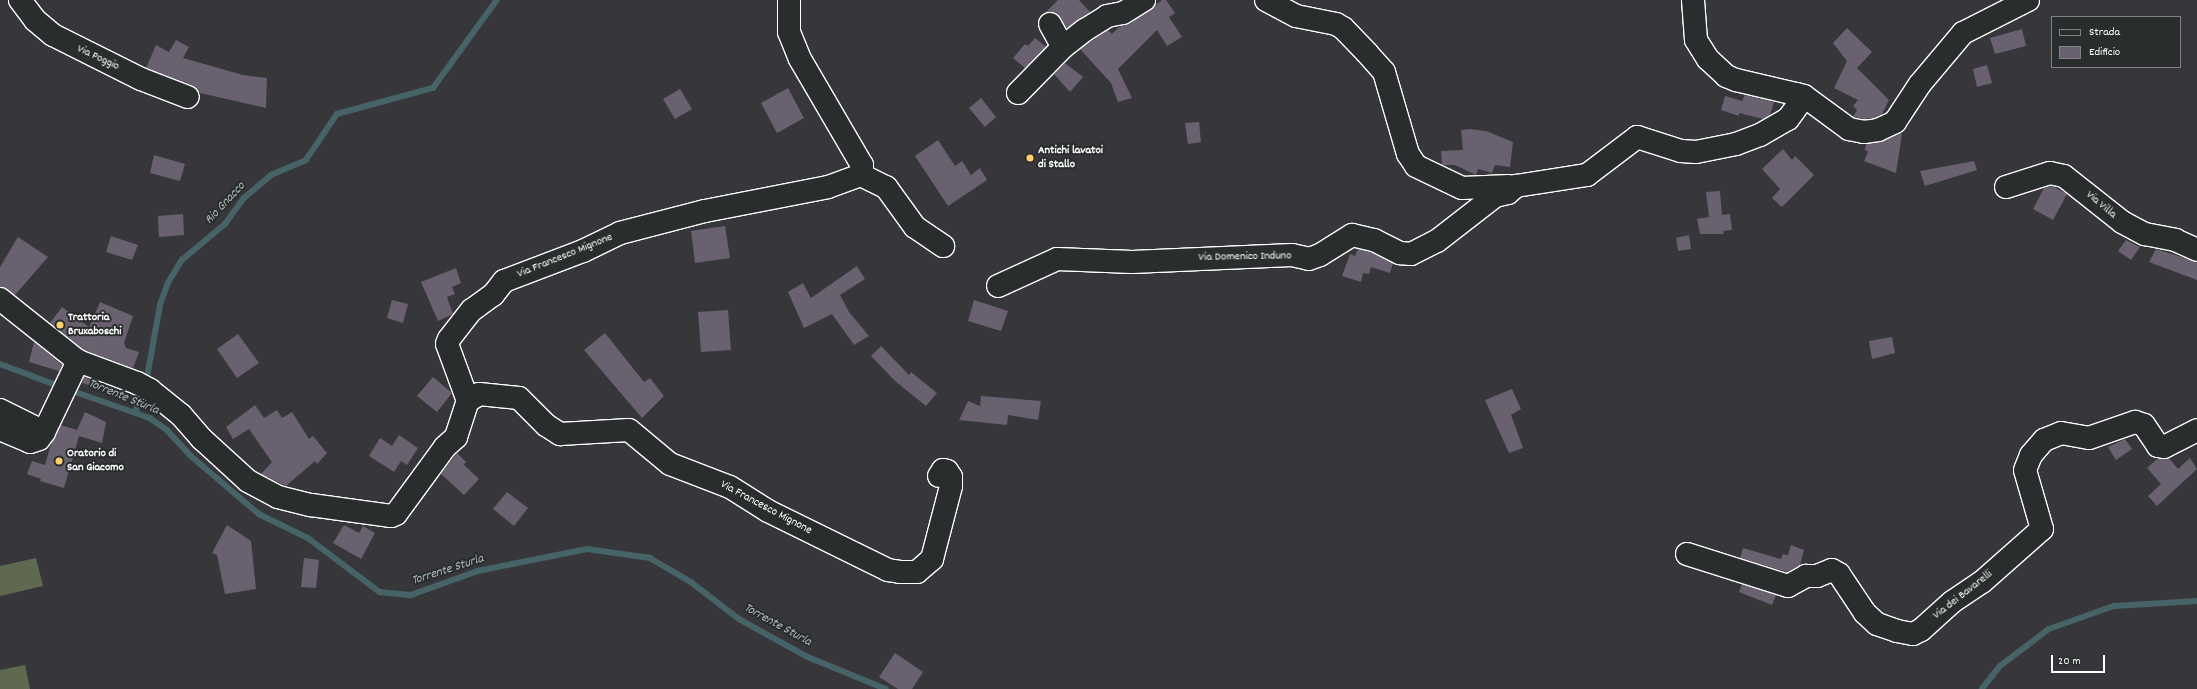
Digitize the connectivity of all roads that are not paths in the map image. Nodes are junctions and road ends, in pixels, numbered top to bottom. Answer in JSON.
{"nodes":[{"id":1,"x":20,"y":0,"type":"edge"},
{"id":2,"x":789,"y":0,"type":"edge"},
{"id":3,"x":1266,"y":0,"type":"edge"},
{"id":4,"x":1693,"y":0,"type":"edge"},
{"id":5,"x":2028,"y":0,"type":"edge"},
{"id":6,"x":1137,"y":2,"type":"edge"},
{"id":7,"x":1050,"y":24,"type":"dead end"},
{"id":8,"x":1063,"y":47,"type":"junction"},
{"id":9,"x":1018,"y":93,"type":"dead end"},
{"id":10,"x":1797,"y":94,"type":"junction"},
{"id":11,"x":188,"y":97,"type":"dead end"},
{"id":12,"x":862,"y":175,"type":"junction"},
{"id":13,"x":1516,"y":186,"type":"junction"},
{"id":14,"x":2006,"y":187,"type":"dead end"},
{"id":15,"x":942,"y":246,"type":"dead end"},
{"id":16,"x":2197,"y":250,"type":"edge"},
{"id":17,"x":998,"y":286,"type":"dead end"},
{"id":18,"x":0,"y":299,"type":"edge"},
{"id":19,"x":75,"y":370,"type":"junction"},
{"id":20,"x":468,"y":401,"type":"junction"},
{"id":21,"x":0,"y":410,"type":"edge"},
{"id":22,"x":0,"y":429,"type":"edge"},
{"id":23,"x":2197,"y":430,"type":"edge"},
{"id":24,"x":44,"y":432,"type":"junction"},
{"id":25,"x":939,"y":476,"type":"dead end"},
{"id":26,"x":1687,"y":554,"type":"dead end"}],
"edges":[{"from":1,"to":11,"type":"street","name":"Via Poggio"},
{"from":2,"to":12,"type":"street"},
{"from":3,"to":13,"type":"street"},
{"from":4,"to":10,"type":"street"},
{"from":5,"to":10,"type":"street"},
{"from":6,"to":8,"type":"street"},
{"from":7,"to":8,"type":"street"},
{"from":8,"to":9,"type":"street"},
{"from":10,"to":13,"type":"street","name":"Via Domenico Induno"},
{"from":12,"to":15,"type":"street"},
{"from":12,"to":20,"type":"street","name":"Via Francesco Mignone"},
{"from":13,"to":17,"type":"street","name":"Via Domenico Induno"},
{"from":14,"to":16,"type":"street","name":"Via Villa"},
{"from":18,"to":19,"type":"street"},
{"from":19,"to":20,"type":"street"},
{"from":19,"to":24,"type":"street"},
{"from":20,"to":25,"type":"street","name":"Via Francesco Mignone"},
{"from":21,"to":24,"type":"street"},
{"from":22,"to":24,"type":"street"},
{"from":23,"to":26,"type":"street","name":"Via dei Bavarelli"}]}
